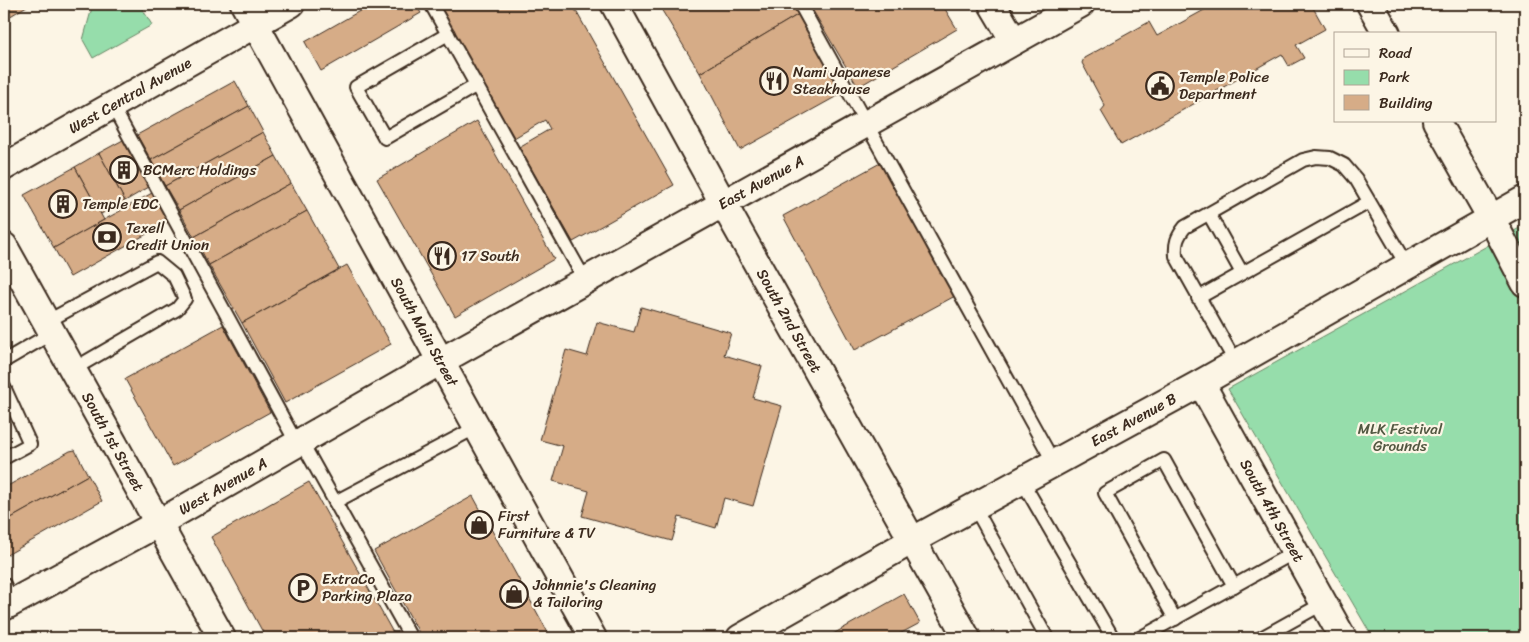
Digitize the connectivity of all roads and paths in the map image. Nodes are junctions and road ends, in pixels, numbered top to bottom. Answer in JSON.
{"nodes":[{"id":1,"x":292,"y":4,"type":"edge"},
{"id":2,"x":432,"y":4,"type":"edge"},
{"id":3,"x":614,"y":4,"type":"edge"},
{"id":4,"x":800,"y":4,"type":"edge"},
{"id":5,"x":992,"y":4,"type":"edge"},
{"id":6,"x":1080,"y":4,"type":"edge"},
{"id":7,"x":1370,"y":4,"type":"edge"},
{"id":8,"x":249,"y":14,"type":"edge"},
{"id":9,"x":1386,"y":32,"type":"edge"},
{"id":10,"x":448,"y":34,"type":"junction"},
{"id":11,"x":1014,"y":41,"type":"junction"},
{"id":12,"x":477,"y":85,"type":"junction"},
{"id":13,"x":112,"y":105,"type":"junction"},
{"id":14,"x":1437,"y":122,"type":"edge"},
{"id":15,"x":866,"y":124,"type":"junction"},
{"id":16,"x":4,"y":167,"type":"edge"},
{"id":17,"x":1525,"y":199,"type":"edge"},
{"id":18,"x":1370,"y":202,"type":"junction"},
{"id":19,"x":723,"y":203,"type":"junction"},
{"id":20,"x":1209,"y":214,"type":"junction"},
{"id":21,"x":1491,"y":218,"type":"junction"},
{"id":22,"x":4,"y":246,"type":"edge"},
{"id":23,"x":1407,"y":266,"type":"junction"},
{"id":24,"x":1242,"y":273,"type":"junction"},
{"id":25,"x":585,"y":280,"type":"junction"},
{"id":26,"x":1525,"y":282,"type":"edge"},
{"id":27,"x":1198,"y":298,"type":"junction"},
{"id":28,"x":49,"y":328,"type":"junction"},
{"id":29,"x":4,"y":361,"type":"edge"},
{"id":30,"x":441,"y":361,"type":"junction"},
{"id":31,"x":1236,"y":363,"type":"junction"},
{"id":32,"x":72,"y":370,"type":"junction"},
{"id":33,"x":1201,"y":383,"type":"junction"},
{"id":34,"x":4,"y":387,"type":"edge"},
{"id":35,"x":477,"y":427,"type":"junction"},
{"id":36,"x":299,"y":442,"type":"junction"},
{"id":37,"x":4,"y":458,"type":"edge"},
{"id":38,"x":1054,"y":463,"type":"junction"},
{"id":39,"x":1022,"y":481,"type":"junction"},
{"id":40,"x":335,"y":502,"type":"junction"},
{"id":41,"x":974,"y":506,"type":"junction"},
{"id":42,"x":157,"y":524,"type":"junction"},
{"id":43,"x":913,"y":540,"type":"junction"},
{"id":44,"x":1295,"y":552,"type":"junction"},
{"id":45,"x":1234,"y":586,"type":"junction"},
{"id":46,"x":7,"y":598,"type":"edge"},
{"id":47,"x":1324,"y":603,"type":"junction"},
{"id":48,"x":1176,"y":619,"type":"junction"},
{"id":49,"x":222,"y":638,"type":"edge"},
{"id":50,"x":411,"y":638,"type":"edge"},
{"id":51,"x":593,"y":638,"type":"edge"},
{"id":52,"x":740,"y":638,"type":"edge"},
{"id":53,"x":967,"y":638,"type":"edge"},
{"id":54,"x":1047,"y":638,"type":"edge"},
{"id":55,"x":1112,"y":638,"type":"edge"},
{"id":56,"x":1140,"y":638,"type":"edge"},
{"id":57,"x":1261,"y":638,"type":"edge"},
{"id":58,"x":1343,"y":638,"type":"edge"}],
"edges":[{"from":1,"to":8,"type":"street","name":"West Central Avenue"},
{"from":2,"to":10,"type":"lane"},
{"from":3,"to":19,"type":"street","name":"South 2nd Street"},
{"from":4,"to":15,"type":"lane"},
{"from":5,"to":11,"type":"street"},
{"from":6,"to":11,"type":"street","name":"East Avenue A"},
{"from":7,"to":9,"type":"street"},
{"from":8,"to":13,"type":"street","name":"West Central Avenue"},
{"from":8,"to":30,"type":"street","name":"South Main Street"},
{"from":10,"to":12,"type":"lane"},
{"from":10,"to":12,"type":"lane"},
{"from":11,"to":15,"type":"street","name":"East Avenue A"},
{"from":12,"to":25,"type":"lane"},
{"from":13,"to":16,"type":"street","name":"West Central Avenue"},
{"from":13,"to":36,"type":"lane"},
{"from":14,"to":21,"type":"street"},
{"from":15,"to":19,"type":"street","name":"East Avenue A"},
{"from":15,"to":38,"type":"lane"},
{"from":17,"to":21,"type":"street","name":"East Avenue B"},
{"from":18,"to":20,"type":"lane"},
{"from":18,"to":23,"type":"lane"},
{"from":18,"to":24,"type":"lane"},
{"from":19,"to":25,"type":"street","name":"East Avenue A"},
{"from":19,"to":43,"type":"street","name":"South 2nd Street"},
{"from":20,"to":24,"type":"lane"},
{"from":20,"to":27,"type":"lane"},
{"from":21,"to":23,"type":"street","name":"East Avenue B"},
{"from":21,"to":26,"type":"street"},
{"from":22,"to":28,"type":"street","name":"South 1st Street"},
{"from":23,"to":31,"type":"street","name":"East Avenue B"},
{"from":24,"to":27,"type":"lane"},
{"from":25,"to":30,"type":"street","name":"East Avenue A"},
{"from":27,"to":31,"type":"lane"},
{"from":28,"to":29,"type":"lane"},
{"from":28,"to":32,"type":"street","name":"South 1st Street"},
{"from":28,"to":32,"type":"lane"},
{"from":30,"to":35,"type":"street","name":"South Main Street"},
{"from":30,"to":36,"type":"street","name":"West Avenue A"},
{"from":31,"to":33,"type":"street","name":"East Avenue B"},
{"from":32,"to":42,"type":"street","name":"South 1st Street"},
{"from":33,"to":38,"type":"street","name":"East Avenue B"},
{"from":33,"to":44,"type":"street","name":"South 4th Street"},
{"from":34,"to":37,"type":"lane"},
{"from":35,"to":40,"type":"lane"},
{"from":35,"to":51,"type":"street","name":"South Main Street"},
{"from":36,"to":40,"type":"lane"},
{"from":36,"to":42,"type":"street","name":"West Avenue A"},
{"from":38,"to":39,"type":"street","name":"East Avenue B"},
{"from":39,"to":41,"type":"street","name":"East Avenue B"},
{"from":39,"to":55,"type":"lane"},
{"from":40,"to":50,"type":"lane"},
{"from":41,"to":43,"type":"street","name":"East Avenue B"},
{"from":41,"to":54,"type":"lane"},
{"from":42,"to":46,"type":"street","name":"West Avenue A"},
{"from":42,"to":49,"type":"street","name":"South 1st Street"},
{"from":43,"to":52,"type":"street","name":"East Avenue B"},
{"from":43,"to":53,"type":"street","name":"South 2nd Street"},
{"from":44,"to":45,"type":"lane"},
{"from":44,"to":47,"type":"street","name":"South 4th Street"},
{"from":45,"to":48,"type":"lane"},
{"from":45,"to":48,"type":"lane"},
{"from":47,"to":57,"type":"lane"},
{"from":47,"to":58,"type":"street","name":"South 4th Street"},
{"from":48,"to":56,"type":"lane"}]}
